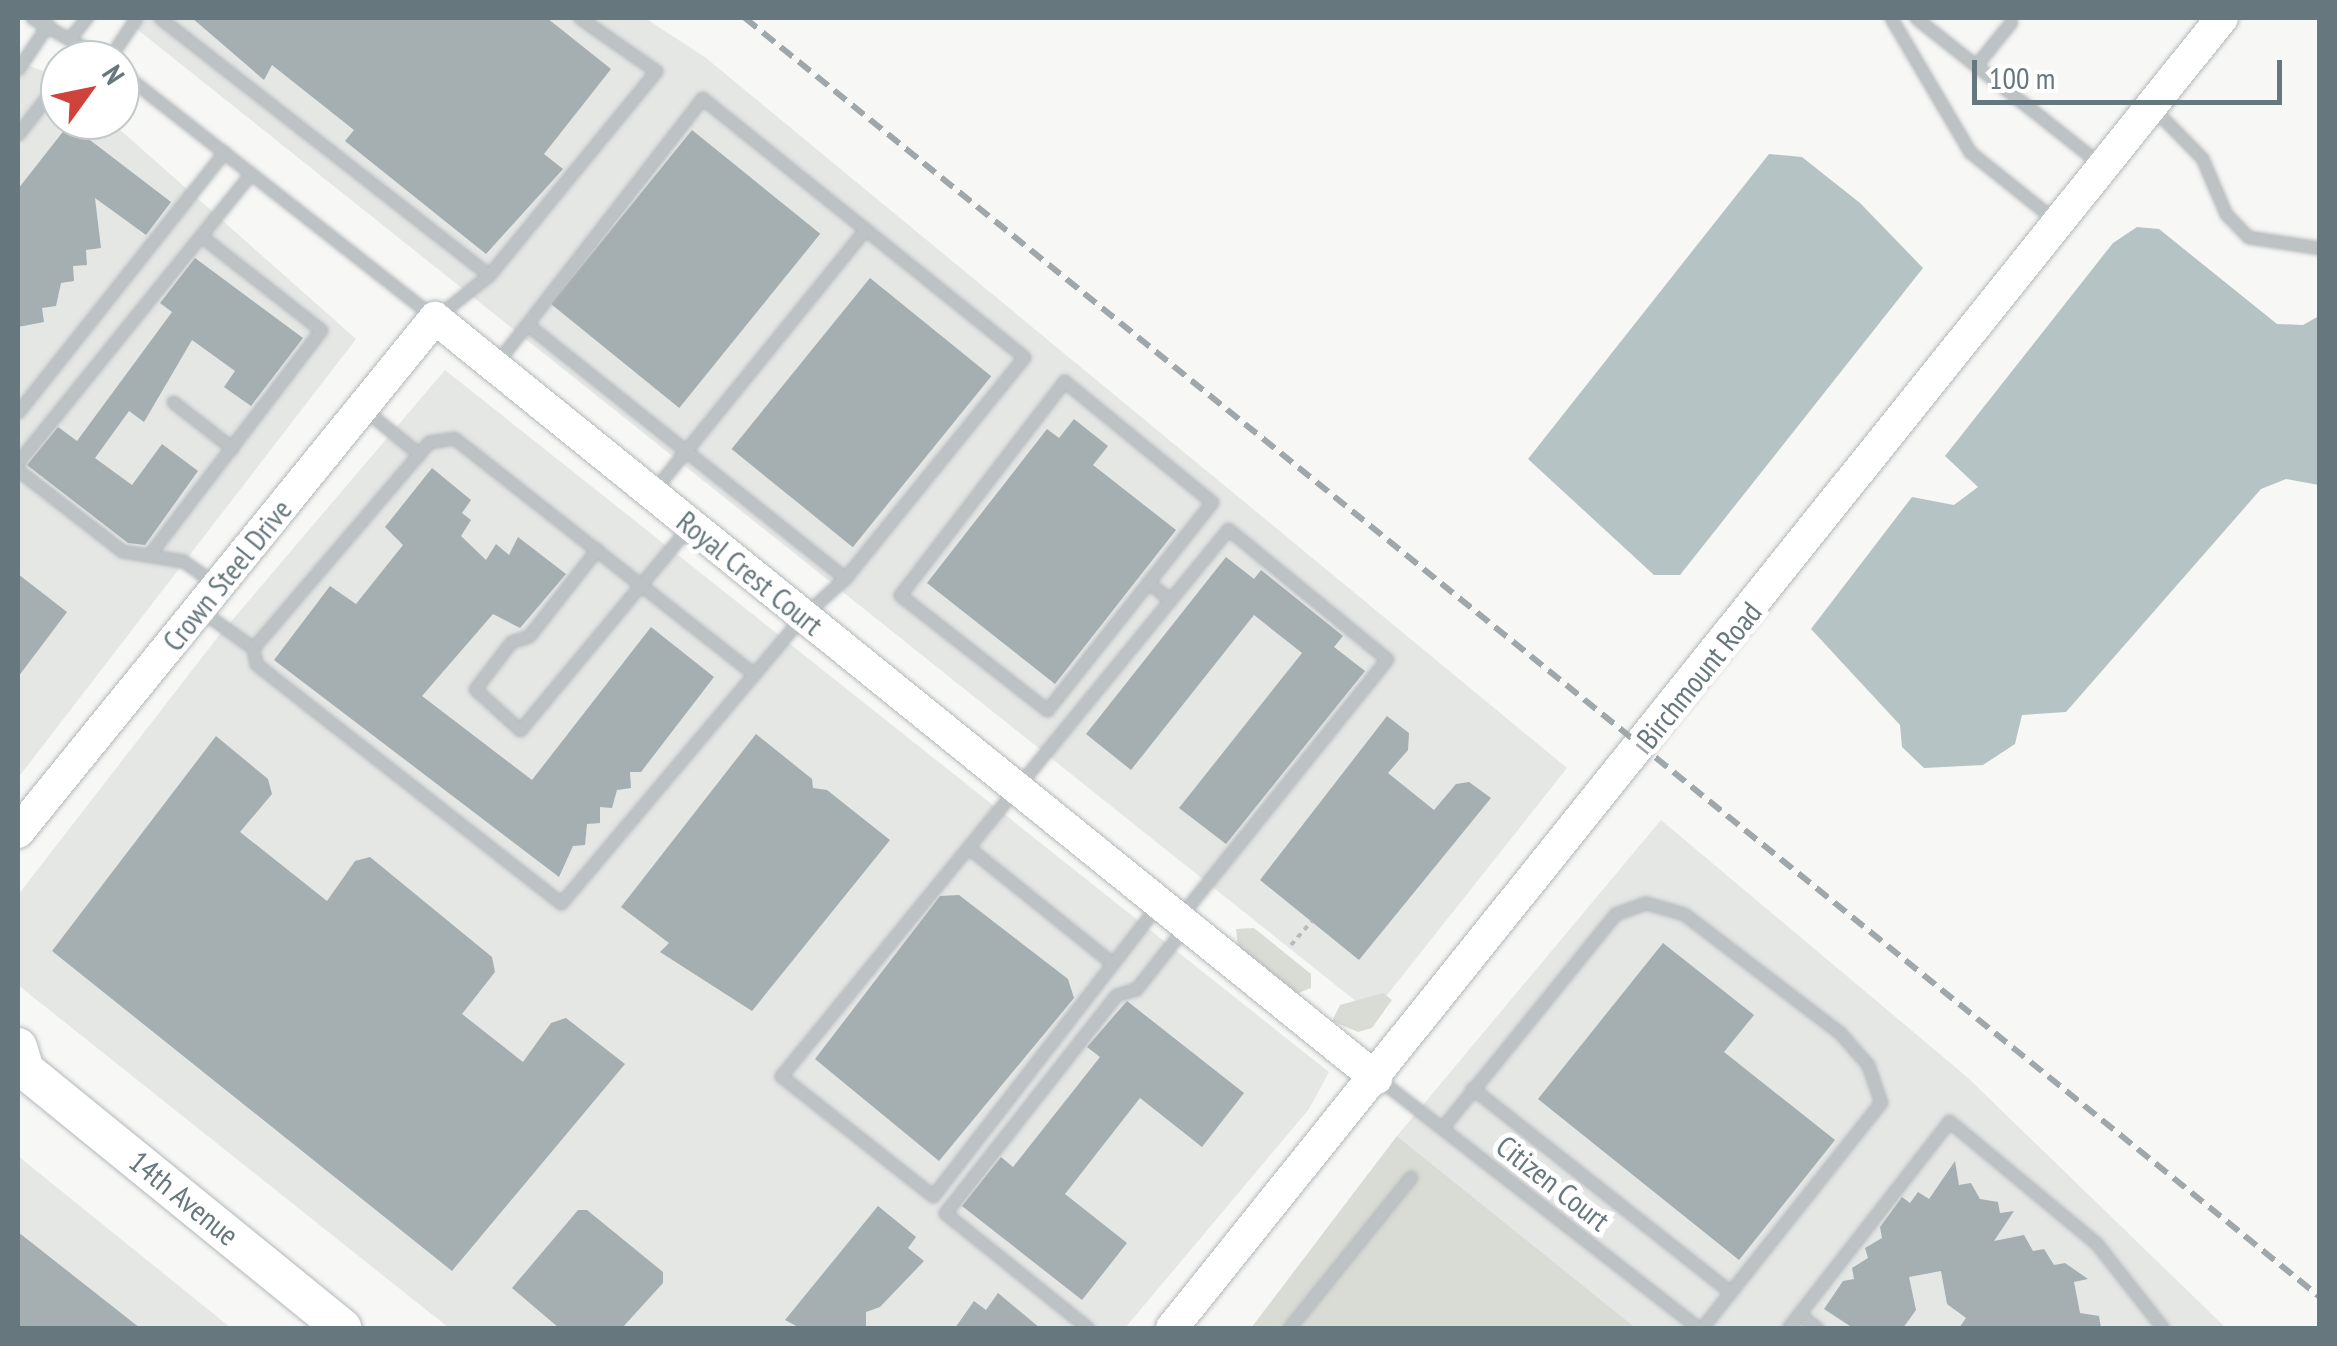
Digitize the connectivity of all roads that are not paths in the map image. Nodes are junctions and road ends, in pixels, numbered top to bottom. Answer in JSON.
{"nodes":[{"id":1,"x":32,"y":18,"type":"edge"},
{"id":2,"x":86,"y":18,"type":"edge"},
{"id":3,"x":136,"y":18,"type":"edge"},
{"id":4,"x":160,"y":18,"type":"edge"},
{"id":5,"x":580,"y":18,"type":"edge"},
{"id":6,"x":1891,"y":18,"type":"edge"},
{"id":7,"x":1916,"y":18,"type":"edge"},
{"id":8,"x":2222,"y":18,"type":"edge"},
{"id":9,"x":2011,"y":22,"type":"dead end"},
{"id":10,"x":48,"y":24,"type":"junction"},
{"id":11,"x":70,"y":38,"type":"junction"},
{"id":12,"x":74,"y":40,"type":"edge"},
{"id":13,"x":121,"y":40,"type":"edge"},
{"id":14,"x":1977,"y":64,"type":"junction"},
{"id":15,"x":18,"y":70,"type":"edge"},
{"id":16,"x":140,"y":87,"type":"edge"},
{"id":17,"x":40,"y":106,"type":"edge"},
{"id":18,"x":2152,"y":106,"type":"junction"},
{"id":19,"x":18,"y":134,"type":"edge"},
{"id":20,"x":224,"y":152,"type":"junction"},
{"id":21,"x":2105,"y":168,"type":"junction"},
{"id":22,"x":251,"y":173,"type":"junction"},
{"id":23,"x":2060,"y":224,"type":"junction"},
{"id":24,"x":865,"y":229,"type":"junction"},
{"id":25,"x":200,"y":236,"type":"junction"},
{"id":26,"x":2320,"y":248,"type":"edge"},
{"id":27,"x":490,"y":275,"type":"junction"},
{"id":28,"x":434,"y":318,"type":"junction"},
{"id":29,"x":527,"y":324,"type":"junction"},
{"id":30,"x":494,"y":366,"type":"junction"},
{"id":31,"x":173,"y":402,"type":"dead end"},
{"id":32,"x":362,"y":408,"type":"junction"},
{"id":33,"x":18,"y":412,"type":"edge"},
{"id":34,"x":232,"y":448,"type":"junction"},
{"id":35,"x":685,"y":451,"type":"junction"},
{"id":36,"x":418,"y":454,"type":"junction"},
{"id":37,"x":18,"y":462,"type":"edge"},
{"id":38,"x":18,"y":470,"type":"edge"},
{"id":39,"x":652,"y":494,"type":"junction"},
{"id":40,"x":691,"y":525,"type":"junction"},
{"id":41,"x":597,"y":549,"type":"junction"},
{"id":42,"x":149,"y":555,"type":"junction"},
{"id":43,"x":845,"y":578,"type":"junction"},
{"id":44,"x":1148,"y":582,"type":"junction"},
{"id":45,"x":642,"y":584,"type":"junction"},
{"id":46,"x":209,"y":598,"type":"junction"},
{"id":47,"x":1170,"y":600,"type":"junction"},
{"id":48,"x":803,"y":616,"type":"junction"},
{"id":49,"x":253,"y":648,"type":"junction"},
{"id":50,"x":754,"y":674,"type":"junction"},
{"id":51,"x":1017,"y":789,"type":"junction"},
{"id":52,"x":18,"y":832,"type":"edge"},
{"id":53,"x":969,"y":848,"type":"junction"},
{"id":54,"x":1174,"y":917,"type":"junction"},
{"id":55,"x":1112,"y":963,"type":"junction"},
{"id":56,"x":20,"y":1062,"type":"edge"},
{"id":57,"x":1376,"y":1078,"type":"junction"},
{"id":58,"x":1472,"y":1088,"type":"junction"},
{"id":59,"x":1442,"y":1128,"type":"junction"},
{"id":60,"x":1411,"y":1177,"type":"dead end"},
{"id":61,"x":1730,"y":1292,"type":"junction"},
{"id":62,"x":1799,"y":1314,"type":"junction"},
{"id":63,"x":1692,"y":1326,"type":"edge"},
{"id":64,"x":342,"y":1328,"type":"edge"},
{"id":65,"x":1088,"y":1328,"type":"edge"},
{"id":66,"x":1172,"y":1328,"type":"edge"},
{"id":67,"x":1289,"y":1328,"type":"edge"},
{"id":68,"x":1788,"y":1328,"type":"edge"},
{"id":69,"x":1817,"y":1328,"type":"edge"},
{"id":70,"x":2163,"y":1328,"type":"edge"}],
"edges":[{"from":1,"to":10,"type":"lane"},
{"from":2,"to":11,"type":"lane"},
{"from":3,"to":13,"type":"lane"},
{"from":4,"to":27,"type":"lane"},
{"from":5,"to":27,"type":"lane"},
{"from":6,"to":23,"type":"lane"},
{"from":7,"to":14,"type":"lane"},
{"from":8,"to":18,"type":"street","name":"Birchmount Road"},
{"from":9,"to":14,"type":"lane"},
{"from":10,"to":11,"type":"lane"},
{"from":10,"to":15,"type":"lane"},
{"from":11,"to":12,"type":"lane"},
{"from":14,"to":21,"type":"lane"},
{"from":16,"to":20,"type":"lane","name":"Royal Crest Court"},
{"from":17,"to":19,"type":"lane"},
{"from":18,"to":21,"type":"street","name":"Birchmount Road"},
{"from":18,"to":26,"type":"lane"},
{"from":20,"to":22,"type":"lane","name":"Royal Crest Court"},
{"from":20,"to":33,"type":"lane"},
{"from":21,"to":23,"type":"street","name":"Birchmount Road"},
{"from":22,"to":25,"type":"lane"},
{"from":22,"to":28,"type":"lane","name":"Royal Crest Court"},
{"from":23,"to":57,"type":"street","name":"Birchmount Road"},
{"from":24,"to":29,"type":"lane"},
{"from":24,"to":35,"type":"lane"},
{"from":24,"to":43,"type":"lane"},
{"from":25,"to":34,"type":"lane"},
{"from":25,"to":37,"type":"lane"},
{"from":27,"to":28,"type":"lane"},
{"from":28,"to":30,"type":"street","name":"Royal Crest Court"},
{"from":28,"to":32,"type":"street","name":"Crown Steel Drive"},
{"from":29,"to":30,"type":"lane"},
{"from":29,"to":35,"type":"lane"},
{"from":30,"to":39,"type":"street","name":"Royal Crest Court"},
{"from":31,"to":34,"type":"lane"},
{"from":32,"to":36,"type":"lane"},
{"from":32,"to":46,"type":"street","name":"Crown Steel Drive"},
{"from":34,"to":42,"type":"lane"},
{"from":35,"to":39,"type":"lane"},
{"from":35,"to":43,"type":"lane"},
{"from":36,"to":41,"type":"lane"},
{"from":36,"to":49,"type":"lane"},
{"from":38,"to":42,"type":"lane"},
{"from":39,"to":40,"type":"street","name":"Royal Crest Court"},
{"from":40,"to":45,"type":"lane"},
{"from":40,"to":48,"type":"street","name":"Royal Crest Court"},
{"from":41,"to":45,"type":"lane"},
{"from":41,"to":45,"type":"lane"},
{"from":42,"to":46,"type":"lane"},
{"from":43,"to":48,"type":"lane"},
{"from":44,"to":44,"type":"lane"},
{"from":44,"to":47,"type":"lane"},
{"from":45,"to":50,"type":"lane"},
{"from":46,"to":49,"type":"lane"},
{"from":46,"to":52,"type":"street","name":"Crown Steel Drive"},
{"from":47,"to":51,"type":"lane"},
{"from":47,"to":54,"type":"lane"},
{"from":48,"to":50,"type":"lane"},
{"from":48,"to":51,"type":"street","name":"Royal Crest Court"},
{"from":49,"to":50,"type":"lane"},
{"from":51,"to":53,"type":"lane"},
{"from":51,"to":54,"type":"street","name":"Royal Crest Court"},
{"from":53,"to":55,"type":"lane"},
{"from":53,"to":55,"type":"lane"},
{"from":54,"to":55,"type":"lane"},
{"from":54,"to":57,"type":"street","name":"Royal Crest Court"},
{"from":54,"to":65,"type":"lane"},
{"from":56,"to":64,"type":"main road","name":"14th Avenue"},
{"from":57,"to":59,"type":"lane","name":"Citizen Court"},
{"from":57,"to":66,"type":"street","name":"Birchmount Road"},
{"from":58,"to":59,"type":"lane"},
{"from":58,"to":61,"type":"lane"},
{"from":58,"to":61,"type":"lane"},
{"from":59,"to":63,"type":"lane","name":"Citizen Court"},
{"from":60,"to":67,"type":"lane"},
{"from":61,"to":63,"type":"lane"},
{"from":62,"to":68,"type":"lane"},
{"from":62,"to":69,"type":"lane"},
{"from":62,"to":70,"type":"lane"}]}
